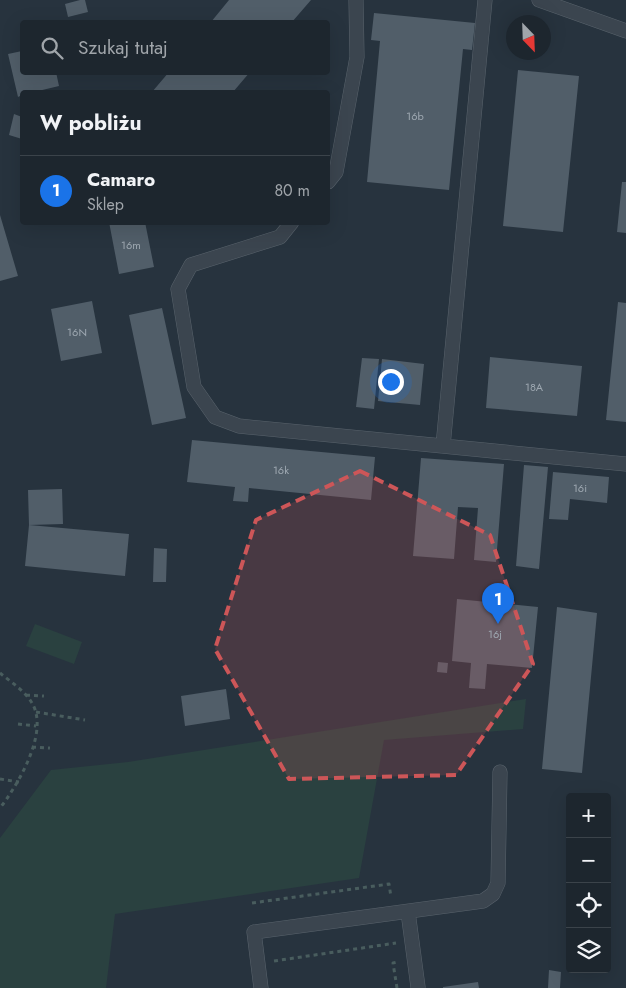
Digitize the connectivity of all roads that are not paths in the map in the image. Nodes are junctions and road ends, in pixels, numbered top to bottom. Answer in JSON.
{"nodes":[{"id":1,"x":356,"y":0,"type":"edge"},
{"id":2,"x":485,"y":0,"type":"edge"},
{"id":3,"x":539,"y":0,"type":"edge"},
{"id":4,"x":626,"y":31,"type":"edge"},
{"id":5,"x":330,"y":180,"type":"edge"},
{"id":6,"x":290,"y":225,"type":"edge"},
{"id":7,"x":444,"y":446,"type":"junction"},
{"id":8,"x":626,"y":464,"type":"edge"},
{"id":9,"x":500,"y":772,"type":"dead end"},
{"id":10,"x":401,"y":913,"type":"junction"},
{"id":11,"x":418,"y":987,"type":"edge"},
{"id":12,"x":261,"y":988,"type":"edge"}],
"edges":[{"from":1,"to":5,"type":"lane"},
{"from":2,"to":7,"type":"lane"},
{"from":3,"to":4,"type":"lane"},
{"from":6,"to":7,"type":"lane"},
{"from":7,"to":8,"type":"lane"},
{"from":9,"to":10,"type":"lane"},
{"from":10,"to":11,"type":"lane"},
{"from":10,"to":12,"type":"lane"}]}
